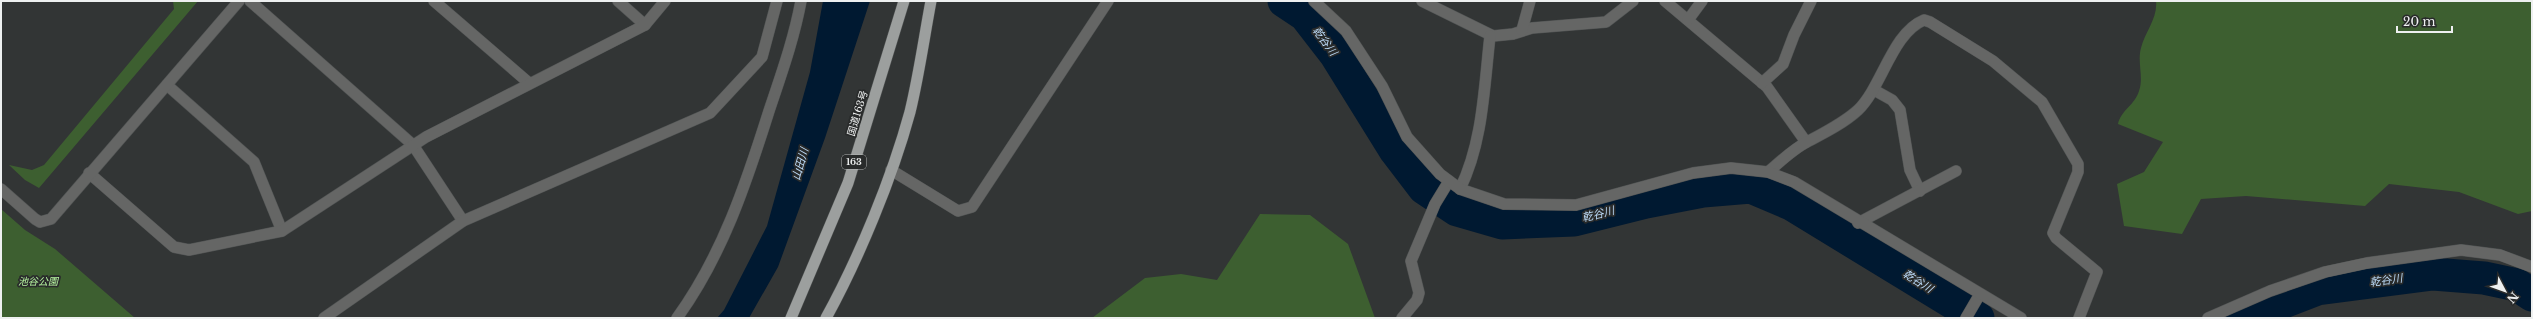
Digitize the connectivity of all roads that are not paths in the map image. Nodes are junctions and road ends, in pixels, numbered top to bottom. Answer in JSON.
{"nodes":[{"id":1,"x":239,"y":1,"type":"edge"},
{"id":2,"x":250,"y":1,"type":"edge"},
{"id":3,"x":434,"y":1,"type":"edge"},
{"id":4,"x":618,"y":1,"type":"edge"},
{"id":5,"x":665,"y":1,"type":"edge"},
{"id":6,"x":777,"y":1,"type":"edge"},
{"id":7,"x":801,"y":1,"type":"edge"},
{"id":8,"x":904,"y":1,"type":"edge"},
{"id":9,"x":932,"y":1,"type":"edge"},
{"id":10,"x":1108,"y":1,"type":"edge"},
{"id":11,"x":1314,"y":1,"type":"edge"},
{"id":12,"x":1422,"y":1,"type":"edge"},
{"id":13,"x":1530,"y":1,"type":"edge"},
{"id":14,"x":1633,"y":1,"type":"edge"},
{"id":15,"x":1665,"y":1,"type":"edge"},
{"id":16,"x":1702,"y":1,"type":"edge"},
{"id":17,"x":1811,"y":1,"type":"edge"},
{"id":18,"x":1688,"y":20,"type":"junction"},
{"id":19,"x":645,"y":24,"type":"junction"},
{"id":20,"x":1522,"y":30,"type":"junction"},
{"id":21,"x":1490,"y":36,"type":"junction"},
{"id":22,"x":529,"y":83,"type":"junction"},
{"id":23,"x":1762,"y":83,"type":"junction"},
{"id":24,"x":166,"y":85,"type":"junction"},
{"id":25,"x":1874,"y":90,"type":"junction"},
{"id":26,"x":1806,"y":142,"type":"junction"},
{"id":27,"x":413,"y":145,"type":"junction"},
{"id":28,"x":891,"y":170,"type":"junction"},
{"id":29,"x":1956,"y":171,"type":"dead end"},
{"id":30,"x":1768,"y":172,"type":"junction"},
{"id":31,"x":89,"y":173,"type":"junction"},
{"id":32,"x":1447,"y":186,"type":"junction"},
{"id":33,"x":1,"y":189,"type":"edge"},
{"id":34,"x":1460,"y":189,"type":"junction"},
{"id":35,"x":1920,"y":191,"type":"junction"},
{"id":36,"x":463,"y":221,"type":"junction"},
{"id":37,"x":1858,"y":223,"type":"junction"},
{"id":38,"x":282,"y":231,"type":"junction"},
{"id":39,"x":2532,"y":267,"type":"edge"},
{"id":40,"x":1977,"y":299,"type":"junction"},
{"id":41,"x":1967,"y":316,"type":"edge"},
{"id":42,"x":2215,"y":316,"type":"edge"},
{"id":43,"x":324,"y":318,"type":"edge"},
{"id":44,"x":677,"y":318,"type":"edge"},
{"id":45,"x":791,"y":318,"type":"edge"},
{"id":46,"x":826,"y":318,"type":"edge"},
{"id":47,"x":1402,"y":318,"type":"edge"},
{"id":48,"x":2021,"y":318,"type":"edge"},
{"id":49,"x":2079,"y":318,"type":"edge"}],
"edges":[{"from":1,"to":24,"type":"street"},
{"from":2,"to":27,"type":"street"},
{"from":3,"to":22,"type":"street"},
{"from":4,"to":19,"type":"street"},
{"from":5,"to":19,"type":"street"},
{"from":6,"to":36,"type":"street"},
{"from":7,"to":44,"type":"street"},
{"from":8,"to":45,"type":"highway","name":"国道163号","number":"163"},
{"from":9,"to":28,"type":"highway"},
{"from":10,"to":28,"type":"street"},
{"from":11,"to":32,"type":"street"},
{"from":12,"to":21,"type":"street"},
{"from":13,"to":20,"type":"street"},
{"from":14,"to":20,"type":"street"},
{"from":15,"to":18,"type":"street"},
{"from":16,"to":18,"type":"street"},
{"from":17,"to":23,"type":"street"},
{"from":18,"to":23,"type":"street"},
{"from":19,"to":22,"type":"street"},
{"from":20,"to":21,"type":"street"},
{"from":21,"to":34,"type":"street"},
{"from":22,"to":27,"type":"street"},
{"from":23,"to":26,"type":"street"},
{"from":24,"to":31,"type":"street"},
{"from":24,"to":38,"type":"street"},
{"from":25,"to":26,"type":"street"},
{"from":25,"to":35,"type":"street"},
{"from":25,"to":49,"type":"street"},
{"from":26,"to":30,"type":"street"},
{"from":27,"to":36,"type":"street"},
{"from":27,"to":38,"type":"street"},
{"from":28,"to":46,"type":"highway"},
{"from":29,"to":35,"type":"street"},
{"from":30,"to":34,"type":"street"},
{"from":30,"to":37,"type":"street"},
{"from":31,"to":33,"type":"street"},
{"from":31,"to":38,"type":"street"},
{"from":32,"to":34,"type":"street"},
{"from":32,"to":47,"type":"street"},
{"from":35,"to":37,"type":"street"},
{"from":36,"to":43,"type":"street"},
{"from":37,"to":40,"type":"street"},
{"from":39,"to":42,"type":"street"},
{"from":40,"to":41,"type":"street"},
{"from":40,"to":48,"type":"street"}]}
